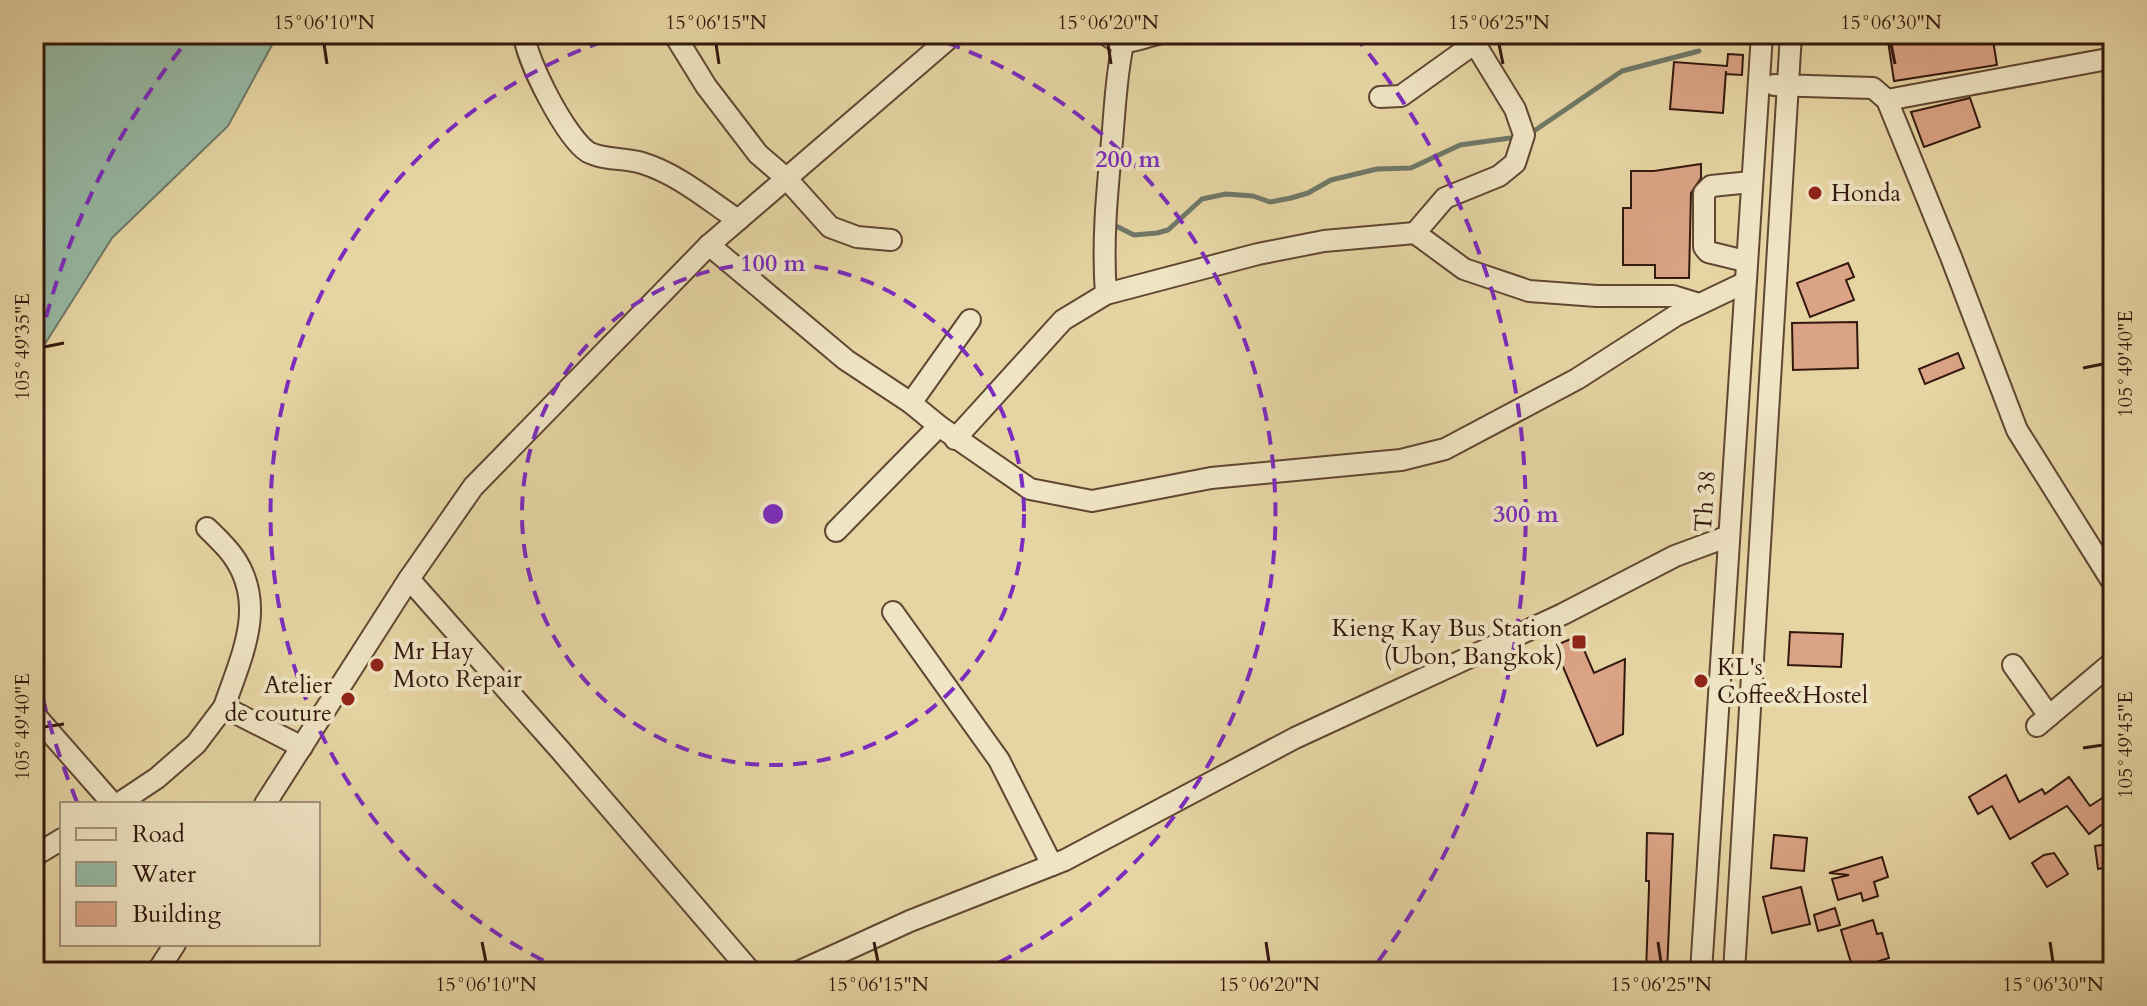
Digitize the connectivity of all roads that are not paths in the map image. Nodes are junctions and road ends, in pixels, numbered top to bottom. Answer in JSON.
{"nodes":[{"id":1,"x":524,"y":34,"type":"edge"},
{"id":2,"x":674,"y":34,"type":"edge"},
{"id":3,"x":954,"y":34,"type":"edge"},
{"id":4,"x":1158,"y":34,"type":"edge"},
{"id":5,"x":1762,"y":34,"type":"edge"},
{"id":6,"x":1791,"y":34,"type":"edge"},
{"id":7,"x":1472,"y":38,"type":"edge"},
{"id":8,"x":1114,"y":39,"type":"edge"},
{"id":9,"x":2113,"y":58,"type":"edge"},
{"id":10,"x":1758,"y":84,"type":"junction"},
{"id":11,"x":1788,"y":86,"type":"junction"},
{"id":12,"x":1380,"y":97,"type":"dead end"},
{"id":13,"x":1887,"y":100,"type":"junction"},
{"id":14,"x":786,"y":178,"type":"junction"},
{"id":15,"x":1751,"y":182,"type":"junction"},
{"id":16,"x":738,"y":220,"type":"junction"},
{"id":17,"x":1415,"y":233,"type":"junction"},
{"id":18,"x":891,"y":240,"type":"dead end"},
{"id":19,"x":709,"y":245,"type":"junction"},
{"id":20,"x":1745,"y":261,"type":"junction"},
{"id":21,"x":1744,"y":283,"type":"junction"},
{"id":22,"x":1106,"y":294,"type":"junction"},
{"id":23,"x":1699,"y":304,"type":"junction"},
{"id":24,"x":970,"y":320,"type":"dead end"},
{"id":25,"x":911,"y":403,"type":"junction"},
{"id":26,"x":947,"y":432,"type":"junction"},
{"id":27,"x":207,"y":528,"type":"dead end"},
{"id":28,"x":836,"y":531,"type":"dead end"},
{"id":29,"x":1729,"y":536,"type":"junction"},
{"id":30,"x":2105,"y":556,"type":"edge"},
{"id":31,"x":409,"y":579,"type":"junction"},
{"id":32,"x":2113,"y":583,"type":"edge"},
{"id":33,"x":893,"y":612,"type":"dead end"},
{"id":34,"x":2113,"y":662,"type":"edge"},
{"id":35,"x":2013,"y":665,"type":"dead end"},
{"id":36,"x":224,"y":707,"type":"junction"},
{"id":37,"x":34,"y":714,"type":"edge"},
{"id":38,"x":302,"y":747,"type":"junction"},
{"id":39,"x":113,"y":802,"type":"edge"},
{"id":40,"x":118,"y":802,"type":"edge"},
{"id":41,"x":266,"y":802,"type":"edge"},
{"id":42,"x":60,"y":840,"type":"edge"},
{"id":43,"x":34,"y":856,"type":"edge"},
{"id":44,"x":1052,"y":865,"type":"junction"},
{"id":45,"x":174,"y":946,"type":"edge"},
{"id":46,"x":157,"y":972,"type":"edge"},
{"id":47,"x":751,"y":972,"type":"edge"},
{"id":48,"x":798,"y":972,"type":"edge"},
{"id":49,"x":1701,"y":972,"type":"edge"},
{"id":50,"x":1734,"y":972,"type":"edge"}],
"edges":[{"from":1,"to":16,"type":"street"},
{"from":2,"to":14,"type":"street"},
{"from":3,"to":14,"type":"street"},
{"from":4,"to":8,"type":"street"},
{"from":5,"to":10,"type":"street","name":"Th 38"},
{"from":6,"to":11,"type":"street"},
{"from":7,"to":12,"type":"street"},
{"from":7,"to":17,"type":"street"},
{"from":8,"to":22,"type":"street"},
{"from":9,"to":13,"type":"street"},
{"from":10,"to":11,"type":"street"},
{"from":10,"to":15,"type":"street","name":"Th 38"},
{"from":11,"to":13,"type":"street"},
{"from":11,"to":50,"type":"street"},
{"from":13,"to":30,"type":"street"},
{"from":14,"to":16,"type":"street"},
{"from":14,"to":18,"type":"street"},
{"from":15,"to":20,"type":"street","name":"Th 38"},
{"from":15,"to":20,"type":"street"},
{"from":16,"to":19,"type":"street"},
{"from":17,"to":22,"type":"street"},
{"from":17,"to":23,"type":"street"},
{"from":19,"to":25,"type":"street"},
{"from":19,"to":31,"type":"street"},
{"from":20,"to":21,"type":"street","name":"Th 38"},
{"from":21,"to":23,"type":"street"},
{"from":21,"to":29,"type":"street","name":"Th 38"},
{"from":22,"to":26,"type":"street"},
{"from":23,"to":26,"type":"street"},
{"from":24,"to":25,"type":"street"},
{"from":25,"to":26,"type":"street"},
{"from":26,"to":28,"type":"street"},
{"from":27,"to":36,"type":"street"},
{"from":29,"to":44,"type":"street"},
{"from":29,"to":49,"type":"street","name":"Th 38"},
{"from":30,"to":32,"type":"street"},
{"from":31,"to":38,"type":"street"},
{"from":31,"to":47,"type":"street"},
{"from":33,"to":44,"type":"street"},
{"from":34,"to":35,"type":"street"},
{"from":36,"to":38,"type":"street"},
{"from":36,"to":40,"type":"street"},
{"from":37,"to":39,"type":"street"},
{"from":38,"to":41,"type":"street"},
{"from":42,"to":43,"type":"street"},
{"from":44,"to":48,"type":"street"},
{"from":45,"to":46,"type":"street"}]}
